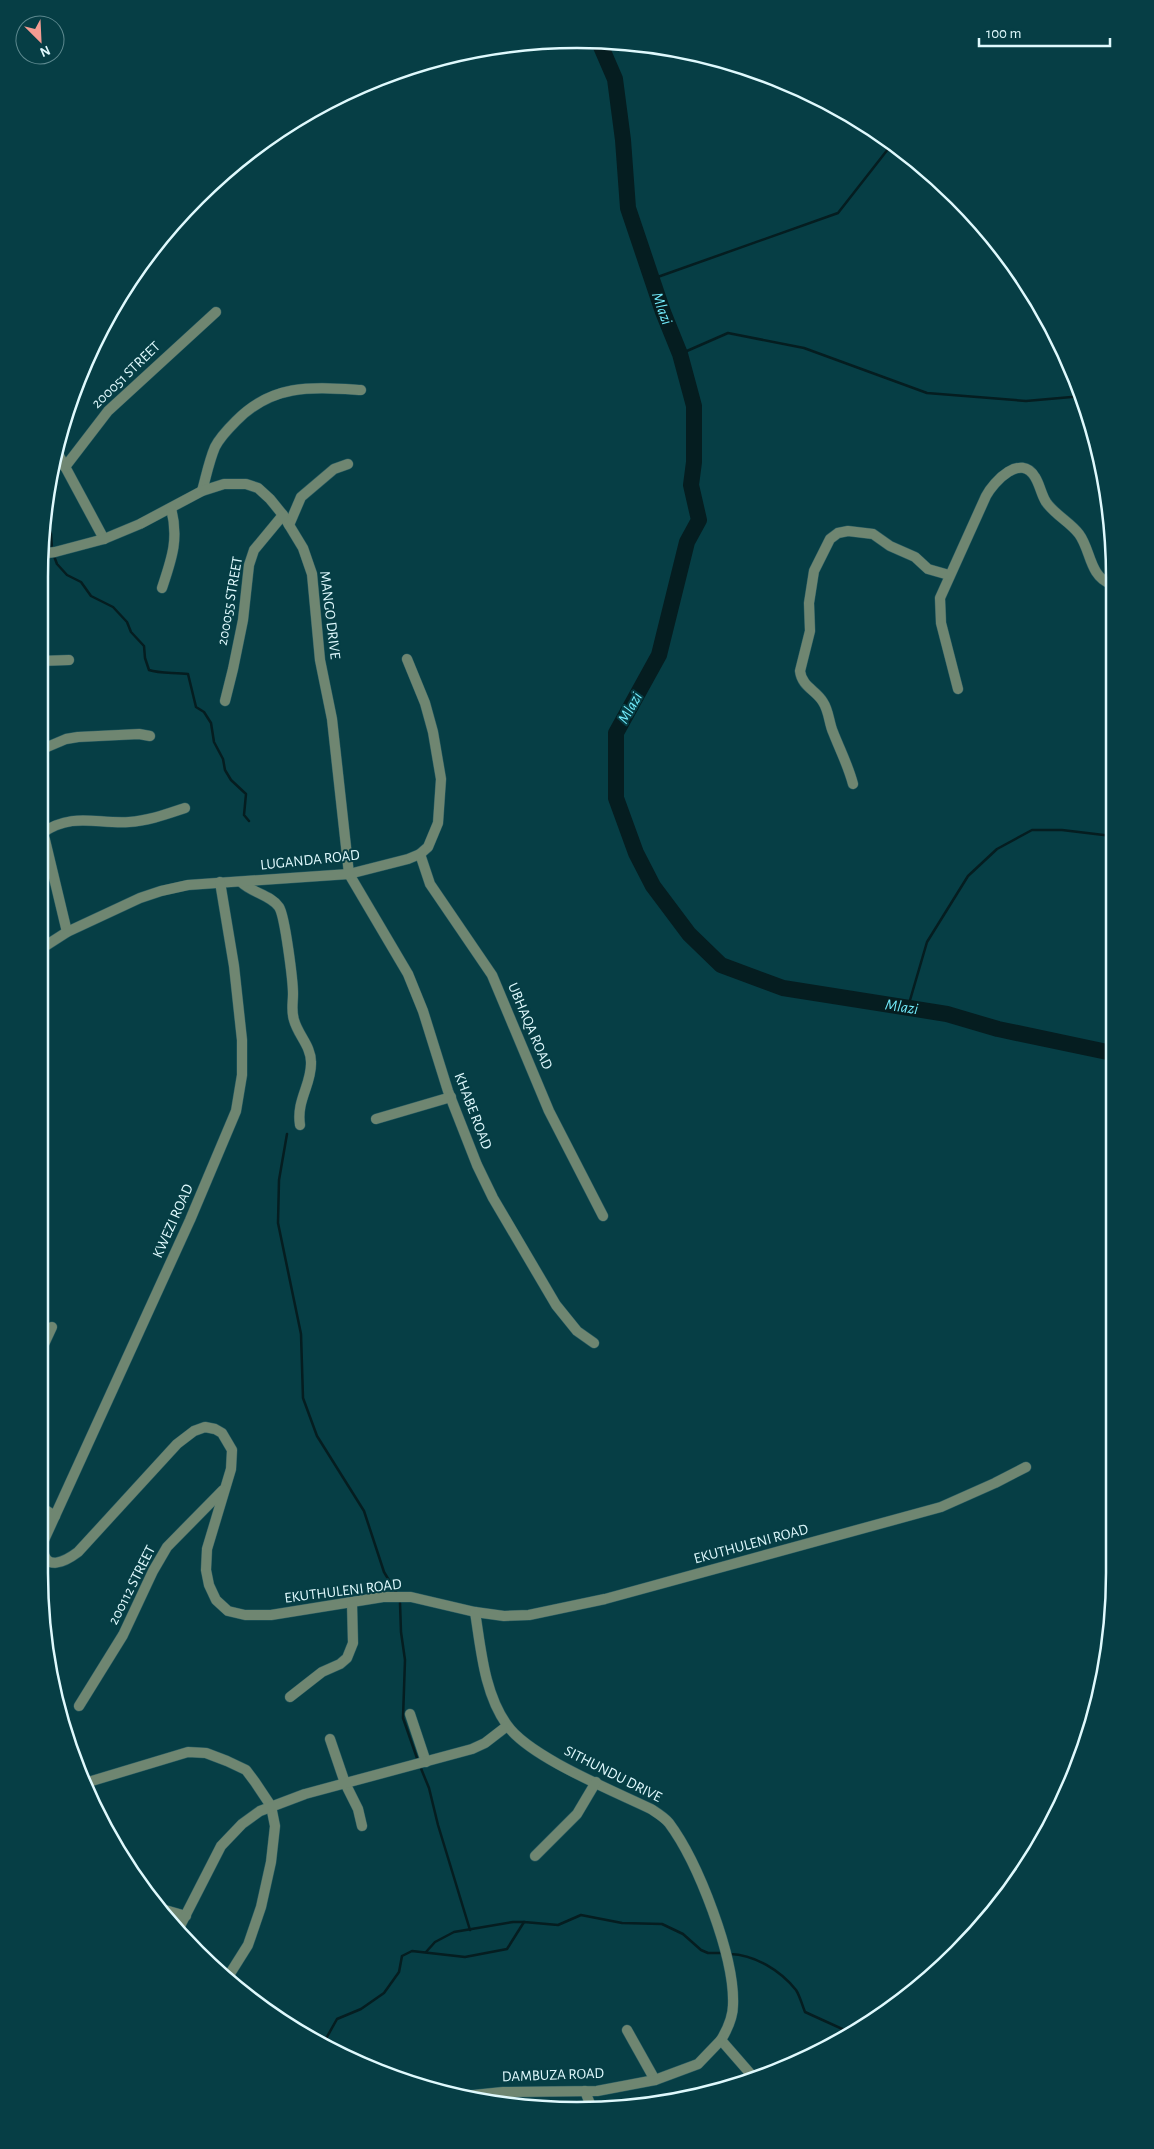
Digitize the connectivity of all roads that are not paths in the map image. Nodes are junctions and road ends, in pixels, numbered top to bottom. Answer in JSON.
{"nodes":[{"id":1,"x":216,"y":312,"type":"dead end"},
{"id":2,"x":361,"y":390,"type":"dead end"},
{"id":3,"x":61,"y":459,"type":"edge"},
{"id":4,"x":348,"y":464,"type":"dead end"},
{"id":5,"x":65,"y":467,"type":"junction"},
{"id":6,"x":202,"y":491,"type":"junction"},
{"id":7,"x":171,"y":508,"type":"junction"},
{"id":8,"x":282,"y":515,"type":"junction"},
{"id":9,"x":290,"y":525,"type":"junction"},
{"id":10,"x":104,"y":539,"type":"junction"},
{"id":11,"x":49,"y":553,"type":"edge"},
{"id":12,"x":949,"y":575,"type":"junction"},
{"id":13,"x":1106,"y":582,"type":"edge"},
{"id":14,"x":162,"y":588,"type":"dead end"},
{"id":15,"x":407,"y":658,"type":"dead end"},
{"id":16,"x":69,"y":660,"type":"dead end"},
{"id":17,"x":48,"y":661,"type":"edge"},
{"id":18,"x":958,"y":690,"type":"dead end"},
{"id":19,"x":225,"y":701,"type":"dead end"},
{"id":20,"x":150,"y":736,"type":"dead end"},
{"id":21,"x":48,"y":746,"type":"edge"},
{"id":22,"x":853,"y":784,"type":"dead end"},
{"id":23,"x":185,"y":808,"type":"dead end"},
{"id":24,"x":48,"y":828,"type":"edge"},
{"id":25,"x":420,"y":854,"type":"junction"},
{"id":26,"x":48,"y":858,"type":"edge"},
{"id":27,"x":349,"y":874,"type":"junction"},
{"id":28,"x":220,"y":882,"type":"junction"},
{"id":29,"x":241,"y":882,"type":"junction"},
{"id":30,"x":67,"y":932,"type":"junction"},
{"id":31,"x":48,"y":944,"type":"edge"},
{"id":32,"x":451,"y":1097,"type":"junction"},
{"id":33,"x":376,"y":1119,"type":"dead end"},
{"id":34,"x":300,"y":1126,"type":"dead end"},
{"id":35,"x":603,"y":1216,"type":"dead end"},
{"id":36,"x":52,"y":1327,"type":"dead end"},
{"id":37,"x":48,"y":1336,"type":"edge"},
{"id":38,"x":594,"y":1343,"type":"dead end"},
{"id":39,"x":1026,"y":1466,"type":"dead end"},
{"id":40,"x":226,"y":1488,"type":"junction"},
{"id":41,"x":48,"y":1512,"type":"edge"},
{"id":42,"x":55,"y":1516,"type":"junction"},
{"id":43,"x":48,"y":1532,"type":"edge"},
{"id":44,"x":48,"y":1560,"type":"edge"},
{"id":45,"x":352,"y":1603,"type":"junction"},
{"id":46,"x":475,"y":1612,"type":"junction"},
{"id":47,"x":290,"y":1697,"type":"dead end"},
{"id":48,"x":79,"y":1706,"type":"dead end"},
{"id":49,"x":410,"y":1714,"type":"dead end"},
{"id":50,"x":507,"y":1726,"type":"junction"},
{"id":51,"x":330,"y":1739,"type":"dead end"},
{"id":52,"x":426,"y":1762,"type":"junction"},
{"id":53,"x":91,"y":1782,"type":"edge"},
{"id":54,"x":596,"y":1782,"type":"junction"},
{"id":55,"x":345,"y":1783,"type":"junction"},
{"id":56,"x":271,"y":1806,"type":"junction"},
{"id":57,"x":362,"y":1826,"type":"dead end"},
{"id":58,"x":535,"y":1856,"type":"dead end"},
{"id":59,"x":172,"y":1912,"type":"edge"},
{"id":60,"x":186,"y":1916,"type":"junction"},
{"id":61,"x":182,"y":1924,"type":"edge"},
{"id":62,"x":231,"y":1972,"type":"edge"},
{"id":63,"x":627,"y":2030,"type":"dead end"},
{"id":64,"x":720,"y":2040,"type":"junction"},
{"id":65,"x":749,"y":2072,"type":"edge"},
{"id":66,"x":655,"y":2080,"type":"junction"},
{"id":67,"x":585,"y":2091,"type":"junction"},
{"id":68,"x":488,"y":2094,"type":"edge"},
{"id":69,"x":589,"y":2101,"type":"edge"}],
"edges":[{"from":1,"to":5,"type":"street","name":"200051 STREET"},
{"from":2,"to":6,"type":"street"},
{"from":3,"to":5,"type":"street"},
{"from":4,"to":9,"type":"street"},
{"from":5,"to":10,"type":"street"},
{"from":6,"to":7,"type":"street","name":"MANGO DRIVE"},
{"from":6,"to":8,"type":"street","name":"MANGO DRIVE"},
{"from":7,"to":10,"type":"street","name":"MANGO DRIVE"},
{"from":7,"to":14,"type":"street"},
{"from":8,"to":9,"type":"street","name":"MANGO DRIVE"},
{"from":8,"to":19,"type":"street","name":"200055 STREET"},
{"from":9,"to":27,"type":"street","name":"MANGO DRIVE"},
{"from":10,"to":11,"type":"street","name":"MANGO DRIVE"},
{"from":12,"to":13,"type":"street"},
{"from":12,"to":18,"type":"street"},
{"from":12,"to":22,"type":"street"},
{"from":15,"to":25,"type":"street"},
{"from":16,"to":17,"type":"street"},
{"from":20,"to":21,"type":"street"},
{"from":23,"to":24,"type":"street"},
{"from":25,"to":27,"type":"street","name":"LUGANDA ROAD"},
{"from":25,"to":35,"type":"street","name":"UBHAQA ROAD"},
{"from":26,"to":30,"type":"street"},
{"from":27,"to":29,"type":"street","name":"LUGANDA ROAD"},
{"from":27,"to":32,"type":"street","name":"KHABE ROAD"},
{"from":28,"to":29,"type":"street","name":"LUGANDA ROAD"},
{"from":28,"to":30,"type":"street","name":"LUGANDA ROAD"},
{"from":28,"to":42,"type":"street","name":"KWEZI ROAD"},
{"from":29,"to":34,"type":"street"},
{"from":30,"to":31,"type":"street","name":"LUGANDA ROAD"},
{"from":32,"to":33,"type":"street"},
{"from":32,"to":38,"type":"street","name":"KHABE ROAD"},
{"from":36,"to":37,"type":"street"},
{"from":39,"to":46,"type":"street","name":"EKUTHULENI ROAD"},
{"from":40,"to":44,"type":"street","name":"EKUTHULENI ROAD"},
{"from":40,"to":45,"type":"street","name":"EKUTHULENI ROAD"},
{"from":40,"to":48,"type":"street","name":"200112 STREET"},
{"from":41,"to":42,"type":"street"},
{"from":42,"to":43,"type":"street","name":"KWEZI ROAD"},
{"from":45,"to":46,"type":"street","name":"EKUTHULENI ROAD"},
{"from":45,"to":47,"type":"street"},
{"from":46,"to":50,"type":"street","name":"SITHUNDU DRIVE"},
{"from":49,"to":52,"type":"street"},
{"from":50,"to":52,"type":"street"},
{"from":50,"to":54,"type":"street","name":"SITHUNDU DRIVE"},
{"from":51,"to":55,"type":"street"},
{"from":52,"to":55,"type":"street"},
{"from":53,"to":56,"type":"street"},
{"from":54,"to":58,"type":"street"},
{"from":54,"to":64,"type":"street","name":"SITHUNDU DRIVE"},
{"from":55,"to":56,"type":"street"},
{"from":55,"to":57,"type":"street"},
{"from":56,"to":60,"type":"street"},
{"from":56,"to":62,"type":"street"},
{"from":59,"to":60,"type":"street"},
{"from":60,"to":61,"type":"street"},
{"from":63,"to":66,"type":"street"},
{"from":64,"to":65,"type":"street"},
{"from":64,"to":66,"type":"street","name":"DAMBUZA ROAD"},
{"from":66,"to":67,"type":"street","name":"DAMBUZA ROAD"},
{"from":67,"to":68,"type":"street","name":"DAMBUZA ROAD"},
{"from":67,"to":69,"type":"street"}]}
